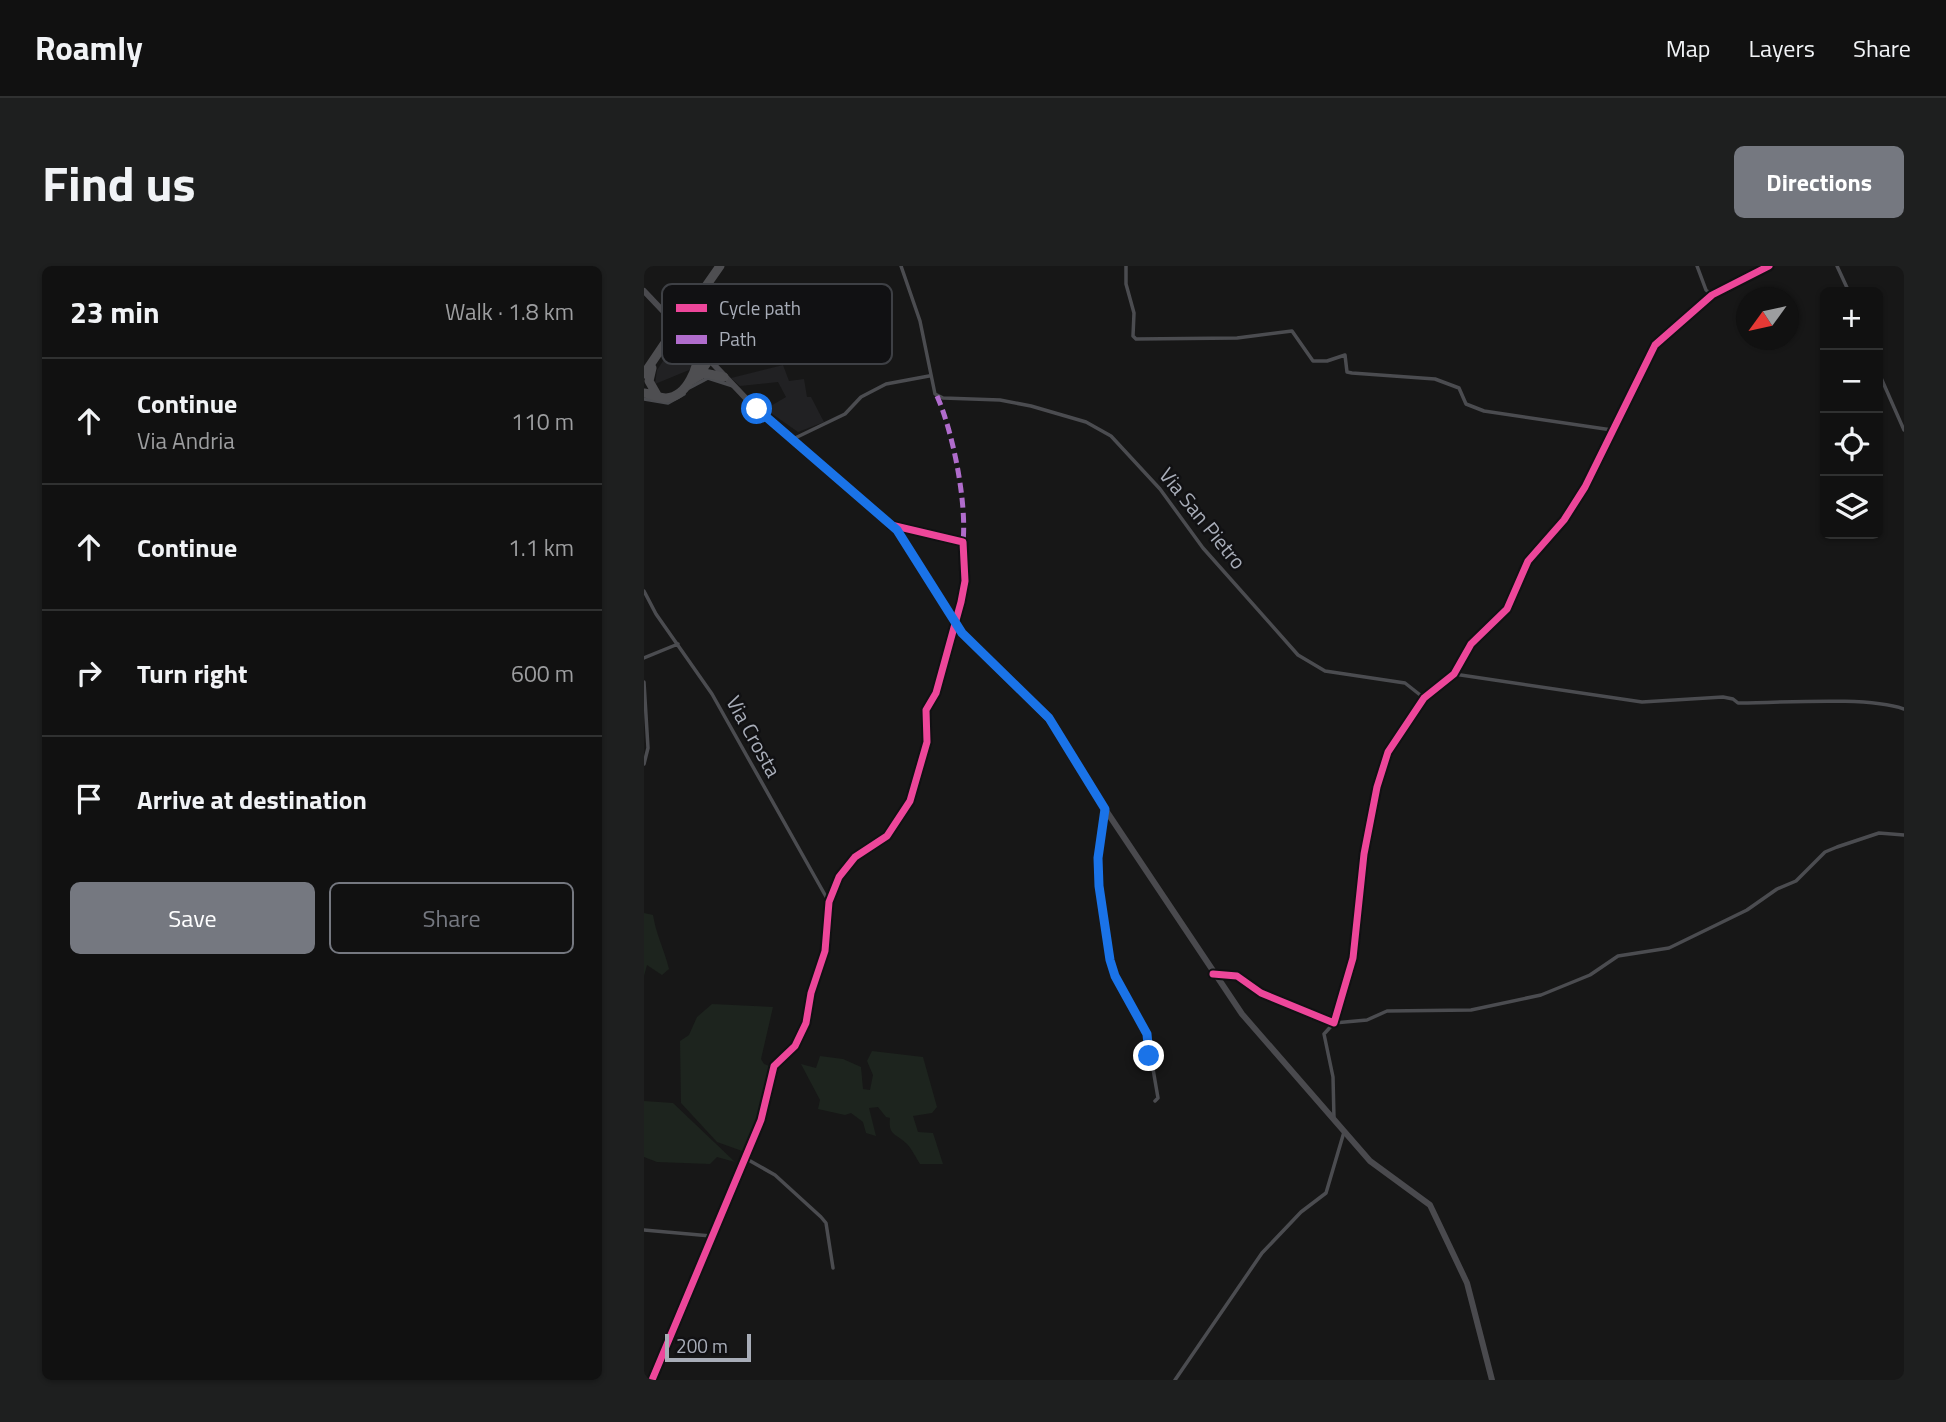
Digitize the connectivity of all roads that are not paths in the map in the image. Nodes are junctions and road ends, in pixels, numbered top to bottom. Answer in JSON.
{"nodes":[{"id":1,"x":717,"y":266,"type":"edge"},
{"id":2,"x":901,"y":266,"type":"edge"},
{"id":3,"x":1126,"y":266,"type":"edge"},
{"id":4,"x":1697,"y":266,"type":"edge"},
{"id":5,"x":1769,"y":266,"type":"edge"},
{"id":6,"x":1837,"y":266,"type":"edge"},
{"id":7,"x":703,"y":284,"type":"edge"},
{"id":8,"x":705,"y":284,"type":"edge"},
{"id":9,"x":1847,"y":287,"type":"edge"},
{"id":10,"x":644,"y":291,"type":"edge"},
{"id":11,"x":1712,"y":295,"type":"junction"},
{"id":12,"x":662,"y":310,"type":"edge"},
{"id":13,"x":662,"y":343,"type":"edge"},
{"id":14,"x":662,"y":346,"type":"edge"},
{"id":15,"x":655,"y":358,"type":"junction"},
{"id":16,"x":696,"y":364,"type":"edge"},
{"id":17,"x":705,"y":364,"type":"edge"},
{"id":18,"x":713,"y":364,"type":"edge"},
{"id":19,"x":644,"y":366,"type":"edge"},
{"id":20,"x":644,"y":374,"type":"edge"},
{"id":21,"x":929,"y":376,"type":"junction"},
{"id":22,"x":724,"y":377,"type":"junction"},
{"id":23,"x":693,"y":378,"type":"junction"},
{"id":24,"x":1883,"y":382,"type":"edge"},
{"id":25,"x":733,"y":386,"type":"junction"},
{"id":26,"x":644,"y":393,"type":"edge"},
{"id":27,"x":657,"y":395,"type":"junction"},
{"id":28,"x":644,"y":398,"type":"edge"},
{"id":29,"x":1612,"y":430,"type":"junction"},
{"id":30,"x":1904,"y":430,"type":"edge"},
{"id":31,"x":791,"y":440,"type":"junction"},
{"id":32,"x":891,"y":524,"type":"junction"},
{"id":33,"x":644,"y":590,"type":"edge"},
{"id":34,"x":955,"y":622,"type":"junction"},
{"id":35,"x":678,"y":645,"type":"junction"},
{"id":36,"x":644,"y":658,"type":"edge"},
{"id":37,"x":1454,"y":674,"type":"junction"},
{"id":38,"x":644,"y":682,"type":"edge"},
{"id":39,"x":1424,"y":698,"type":"junction"},
{"id":40,"x":1904,"y":709,"type":"edge"},
{"id":41,"x":644,"y":764,"type":"edge"},
{"id":42,"x":1105,"y":809,"type":"junction"},
{"id":43,"x":1904,"y":835,"type":"edge"},
{"id":44,"x":829,"y":902,"type":"junction"},
{"id":45,"x":1213,"y":974,"type":"junction"},
{"id":46,"x":1334,"y":1023,"type":"junction"},
{"id":47,"x":1155,"y":1101,"type":"dead end"},
{"id":48,"x":1334,"y":1119,"type":"junction"},
{"id":49,"x":1344,"y":1131,"type":"junction"},
{"id":50,"x":745,"y":1158,"type":"junction"},
{"id":51,"x":644,"y":1230,"type":"edge"},
{"id":52,"x":711,"y":1236,"type":"junction"},
{"id":53,"x":833,"y":1268,"type":"dead end"},
{"id":54,"x":652,"y":1380,"type":"edge"},
{"id":55,"x":1175,"y":1380,"type":"edge"},
{"id":56,"x":1492,"y":1380,"type":"edge"}],
"edges":[{"from":1,"to":7,"type":"highway"},
{"from":1,"to":8,"type":"highway"},
{"from":2,"to":21,"type":"street"},
{"from":3,"to":29,"type":"street"},
{"from":4,"to":11,"type":"street"},
{"from":5,"to":11,"type":"street"},
{"from":6,"to":9,"type":"street"},
{"from":10,"to":12,"type":"main road"},
{"from":11,"to":29,"type":"street"},
{"from":13,"to":19,"type":"highway"},
{"from":14,"to":15,"type":"highway"},
{"from":15,"to":20,"type":"highway"},
{"from":15,"to":27,"type":"highway"},
{"from":16,"to":23,"type":"highway"},
{"from":17,"to":23,"type":"highway"},
{"from":18,"to":22,"type":"main road"},
{"from":21,"to":31,"type":"street"},
{"from":21,"to":39,"type":"street","name":"Via San Pietro"},
{"from":22,"to":23,"type":"highway"},
{"from":22,"to":25,"type":"main road"},
{"from":23,"to":27,"type":"highway"},
{"from":24,"to":30,"type":"street"},
{"from":25,"to":28,"type":"street"},
{"from":25,"to":31,"type":"main road"},
{"from":26,"to":27,"type":"highway"},
{"from":29,"to":37,"type":"street"},
{"from":31,"to":32,"type":"main road"},
{"from":32,"to":34,"type":"main road"},
{"from":32,"to":34,"type":"street"},
{"from":33,"to":35,"type":"street","name":"Via Crosta"},
{"from":34,"to":42,"type":"main road"},
{"from":34,"to":44,"type":"street"},
{"from":35,"to":36,"type":"street"},
{"from":35,"to":44,"type":"street","name":"Via Crosta"},
{"from":37,"to":39,"type":"street"},
{"from":37,"to":40,"type":"street"},
{"from":38,"to":41,"type":"street"},
{"from":39,"to":46,"type":"street"},
{"from":42,"to":45,"type":"main road"},
{"from":42,"to":47,"type":"street"},
{"from":43,"to":46,"type":"street"},
{"from":44,"to":50,"type":"street"},
{"from":45,"to":46,"type":"street"},
{"from":45,"to":48,"type":"main road"},
{"from":46,"to":48,"type":"street"},
{"from":48,"to":49,"type":"main road"},
{"from":49,"to":55,"type":"street"},
{"from":49,"to":56,"type":"main road"},
{"from":50,"to":52,"type":"street"},
{"from":50,"to":53,"type":"street"},
{"from":51,"to":52,"type":"street"},
{"from":52,"to":54,"type":"street"}]}
